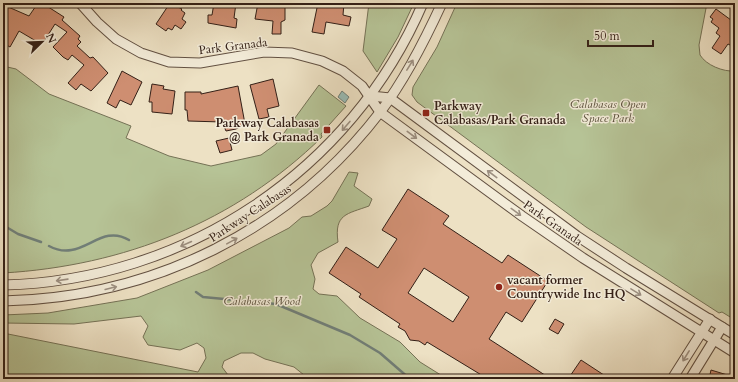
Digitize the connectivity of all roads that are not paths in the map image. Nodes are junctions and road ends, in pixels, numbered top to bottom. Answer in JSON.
{"nodes":[{"id":1,"x":80,"y":3,"type":"edge"},
{"id":2,"x":423,"y":3,"type":"edge"},
{"id":3,"x":442,"y":3,"type":"edge"},
{"id":4,"x":371,"y":96,"type":"junction"},
{"id":5,"x":390,"y":98,"type":"junction"},
{"id":6,"x":380,"y":112,"type":"junction"},
{"id":7,"x":3,"y":285,"type":"edge"},
{"id":8,"x":3,"y":300,"type":"edge"},
{"id":9,"x":710,"y":319,"type":"junction"},
{"id":10,"x":722,"y":327,"type":"junction"},
{"id":11,"x":701,"y":333,"type":"junction"},
{"id":12,"x":735,"y":335,"type":"edge"},
{"id":13,"x":714,"y":341,"type":"junction"},
{"id":14,"x":735,"y":353,"type":"edge"},
{"id":15,"x":672,"y":379,"type":"edge"},
{"id":16,"x":690,"y":379,"type":"edge"}],
"edges":[{"from":1,"to":4,"type":"street","name":"Park Granada"},
{"from":2,"to":4,"type":"street","name":"Parkway Calabasas"},
{"from":5,"to":3,"type":"street","name":"Parkway Calabasas","one_way":true},
{"from":4,"to":5,"type":"street"},
{"from":4,"to":6,"type":"street","name":"Park Granada"},
{"from":4,"to":7,"type":"street","name":"Parkway Calabasas","one_way":true},
{"from":5,"to":6,"type":"street","name":"Parkway Calabasas"},
{"from":9,"to":5,"type":"street","name":"Park Granada","one_way":true},
{"from":8,"to":6,"type":"street","name":"Parkway Calabasas","one_way":true},
{"from":6,"to":11,"type":"street","name":"Park Granada","one_way":true},
{"from":9,"to":10,"type":"street","name":"Park Granada"},
{"from":9,"to":11,"type":"street"},
{"from":10,"to":12,"type":"street","name":"Park Granada"},
{"from":10,"to":13,"type":"street"},
{"from":11,"to":13,"type":"street","name":"Park Granada"},
{"from":11,"to":15,"type":"street","one_way":true},
{"from":13,"to":14,"type":"street","name":"Park Granada"},
{"from":13,"to":16,"type":"street"}]}
